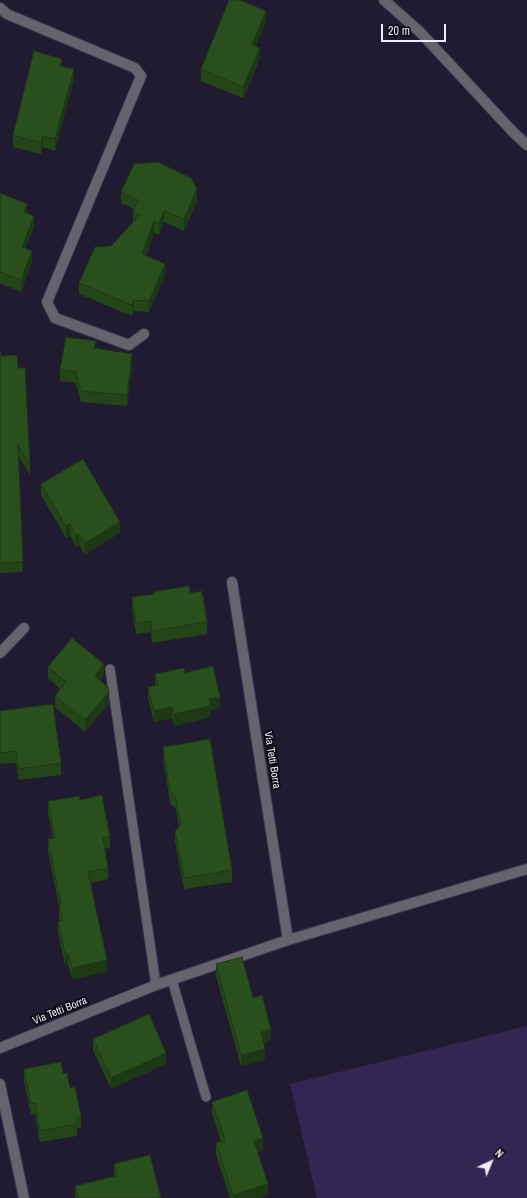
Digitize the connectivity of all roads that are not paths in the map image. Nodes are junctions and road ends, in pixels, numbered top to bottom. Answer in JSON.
{"nodes":[{"id":1,"x":384,"y":0,"type":"edge"},
{"id":2,"x":0,"y":8,"type":"edge"},
{"id":3,"x":527,"y":145,"type":"edge"},
{"id":4,"x":144,"y":334,"type":"dead end"},
{"id":5,"x":232,"y":582,"type":"dead end"},
{"id":6,"x":24,"y":628,"type":"dead end"},
{"id":7,"x":0,"y":653,"type":"edge"},
{"id":8,"x":110,"y":669,"type":"dead end"},
{"id":9,"x":527,"y":869,"type":"edge"},
{"id":10,"x":288,"y":940,"type":"junction"},
{"id":11,"x":172,"y":980,"type":"junction"},
{"id":12,"x":156,"y":985,"type":"junction"},
{"id":13,"x":0,"y":1048,"type":"edge"},
{"id":14,"x":0,"y":1084,"type":"edge"},
{"id":15,"x":206,"y":1097,"type":"dead end"},
{"id":16,"x":24,"y":1198,"type":"edge"}],
"edges":[{"from":1,"to":3,"type":"street"},
{"from":2,"to":4,"type":"street"},
{"from":5,"to":10,"type":"street","name":"Via Tetti Borra"},
{"from":6,"to":7,"type":"street"},
{"from":8,"to":12,"type":"lane"},
{"from":9,"to":10,"type":"street","name":"Via Tetti Borra"},
{"from":10,"to":11,"type":"street","name":"Via Tetti Borra"},
{"from":11,"to":12,"type":"street","name":"Via Tetti Borra"},
{"from":11,"to":15,"type":"lane"},
{"from":12,"to":13,"type":"street","name":"Via Tetti Borra"},
{"from":14,"to":16,"type":"street"}]}
